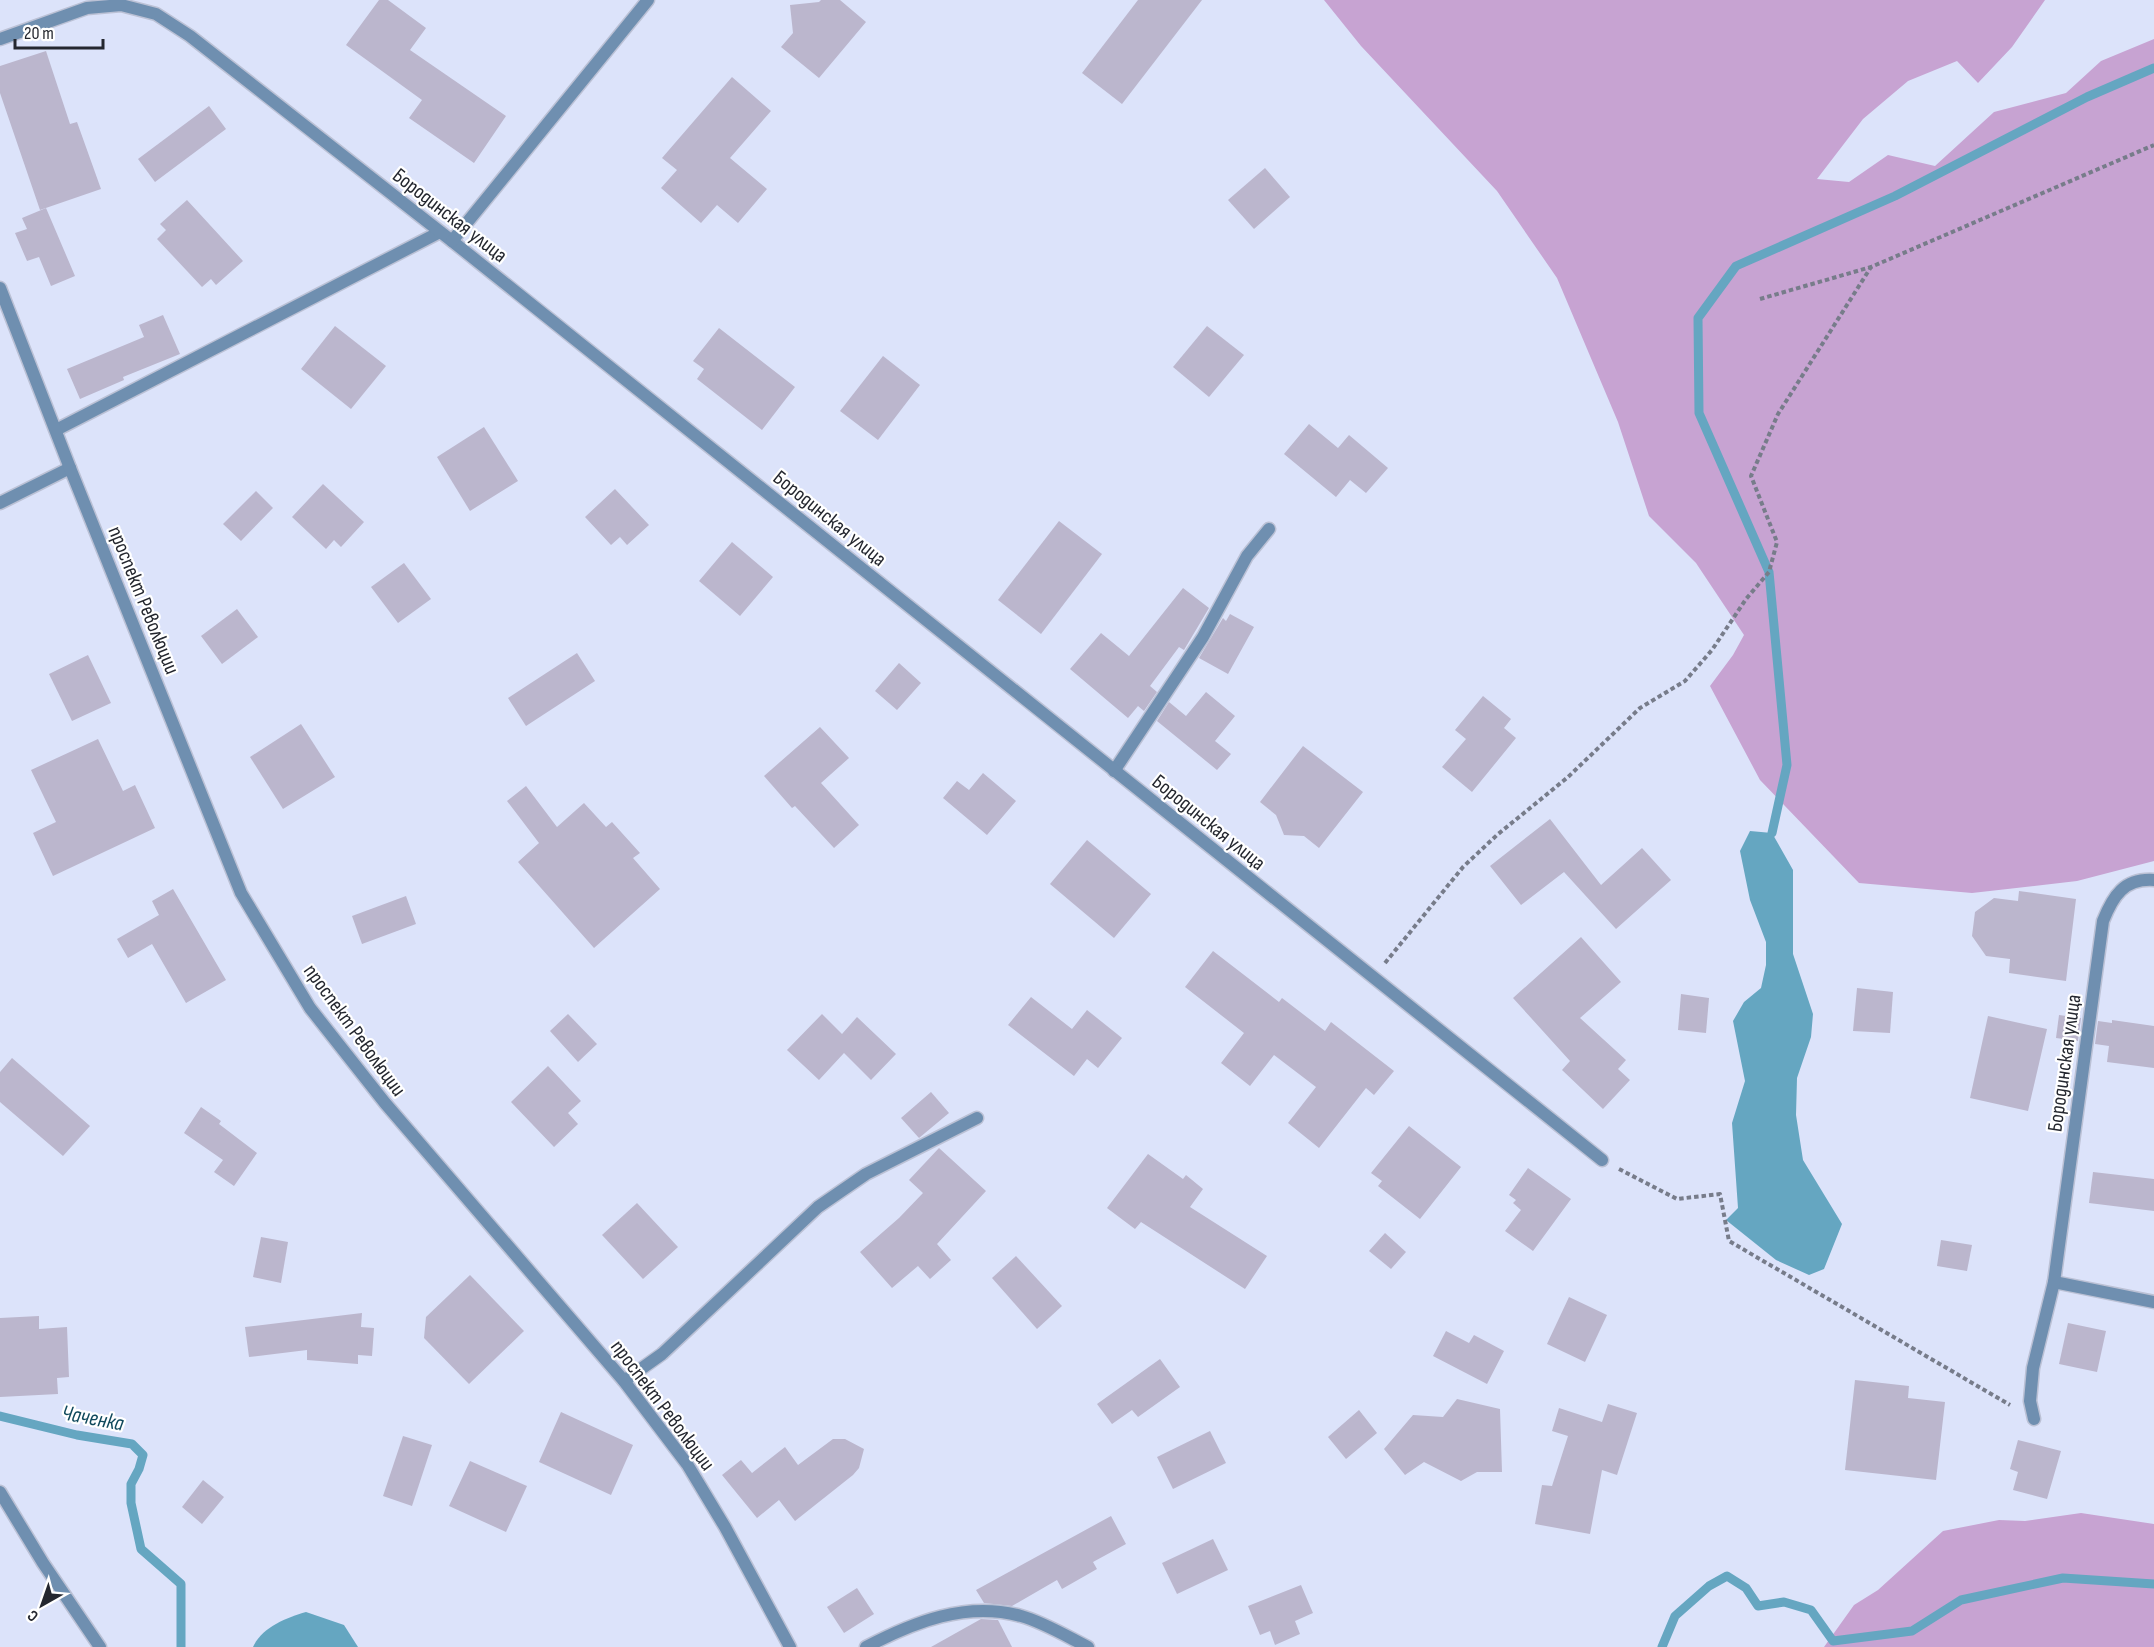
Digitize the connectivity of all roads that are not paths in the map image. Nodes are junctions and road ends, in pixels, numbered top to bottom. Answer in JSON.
{"nodes":[{"id":1,"x":648,"y":0,"type":"edge"},
{"id":2,"x":0,"y":39,"type":"edge"},
{"id":3,"x":440,"y":232,"type":"junction"},
{"id":4,"x":452,"y":242,"type":"junction"},
{"id":5,"x":0,"y":288,"type":"edge"},
{"id":6,"x":56,"y":430,"type":"junction"},
{"id":7,"x":70,"y":468,"type":"junction"},
{"id":8,"x":0,"y":503,"type":"edge"},
{"id":9,"x":1269,"y":528,"type":"dead end"},
{"id":10,"x":1114,"y":771,"type":"junction"},
{"id":11,"x":2154,"y":880,"type":"edge"},
{"id":12,"x":977,"y":1118,"type":"dead end"},
{"id":13,"x":1602,"y":1160,"type":"road end"},
{"id":14,"x":2054,"y":1282,"type":"junction"},
{"id":15,"x":2154,"y":1302,"type":"edge"},
{"id":16,"x":624,"y":1381,"type":"junction"},
{"id":17,"x":2034,"y":1419,"type":"road end"},
{"id":18,"x":0,"y":1492,"type":"edge"},
{"id":19,"x":100,"y":1647,"type":"edge"},
{"id":20,"x":790,"y":1647,"type":"edge"},
{"id":21,"x":866,"y":1647,"type":"edge"},
{"id":22,"x":1088,"y":1647,"type":"edge"}],
"edges":[{"from":1,"to":4,"type":"street"},
{"from":2,"to":3,"type":"street","name":"Бородинская улица"},
{"from":3,"to":4,"type":"street","name":"Бородинская улица"},
{"from":3,"to":6,"type":"street"},
{"from":4,"to":10,"type":"street","name":"Бородинская улица"},
{"from":5,"to":6,"type":"street","name":"проспект Революции"},
{"from":6,"to":7,"type":"street","name":"проспект Революции"},
{"from":7,"to":8,"type":"street"},
{"from":7,"to":16,"type":"street","name":"проспект Революции"},
{"from":9,"to":10,"type":"street"},
{"from":10,"to":13,"type":"street","name":"Бородинская улица"},
{"from":11,"to":14,"type":"street","name":"Бородинская улица"},
{"from":12,"to":16,"type":"street"},
{"from":14,"to":15,"type":"street"},
{"from":14,"to":17,"type":"street","name":"Бородинская улица"},
{"from":16,"to":20,"type":"street","name":"проспект Революции"},
{"from":18,"to":19,"type":"street"},
{"from":21,"to":22,"type":"street"}]}
